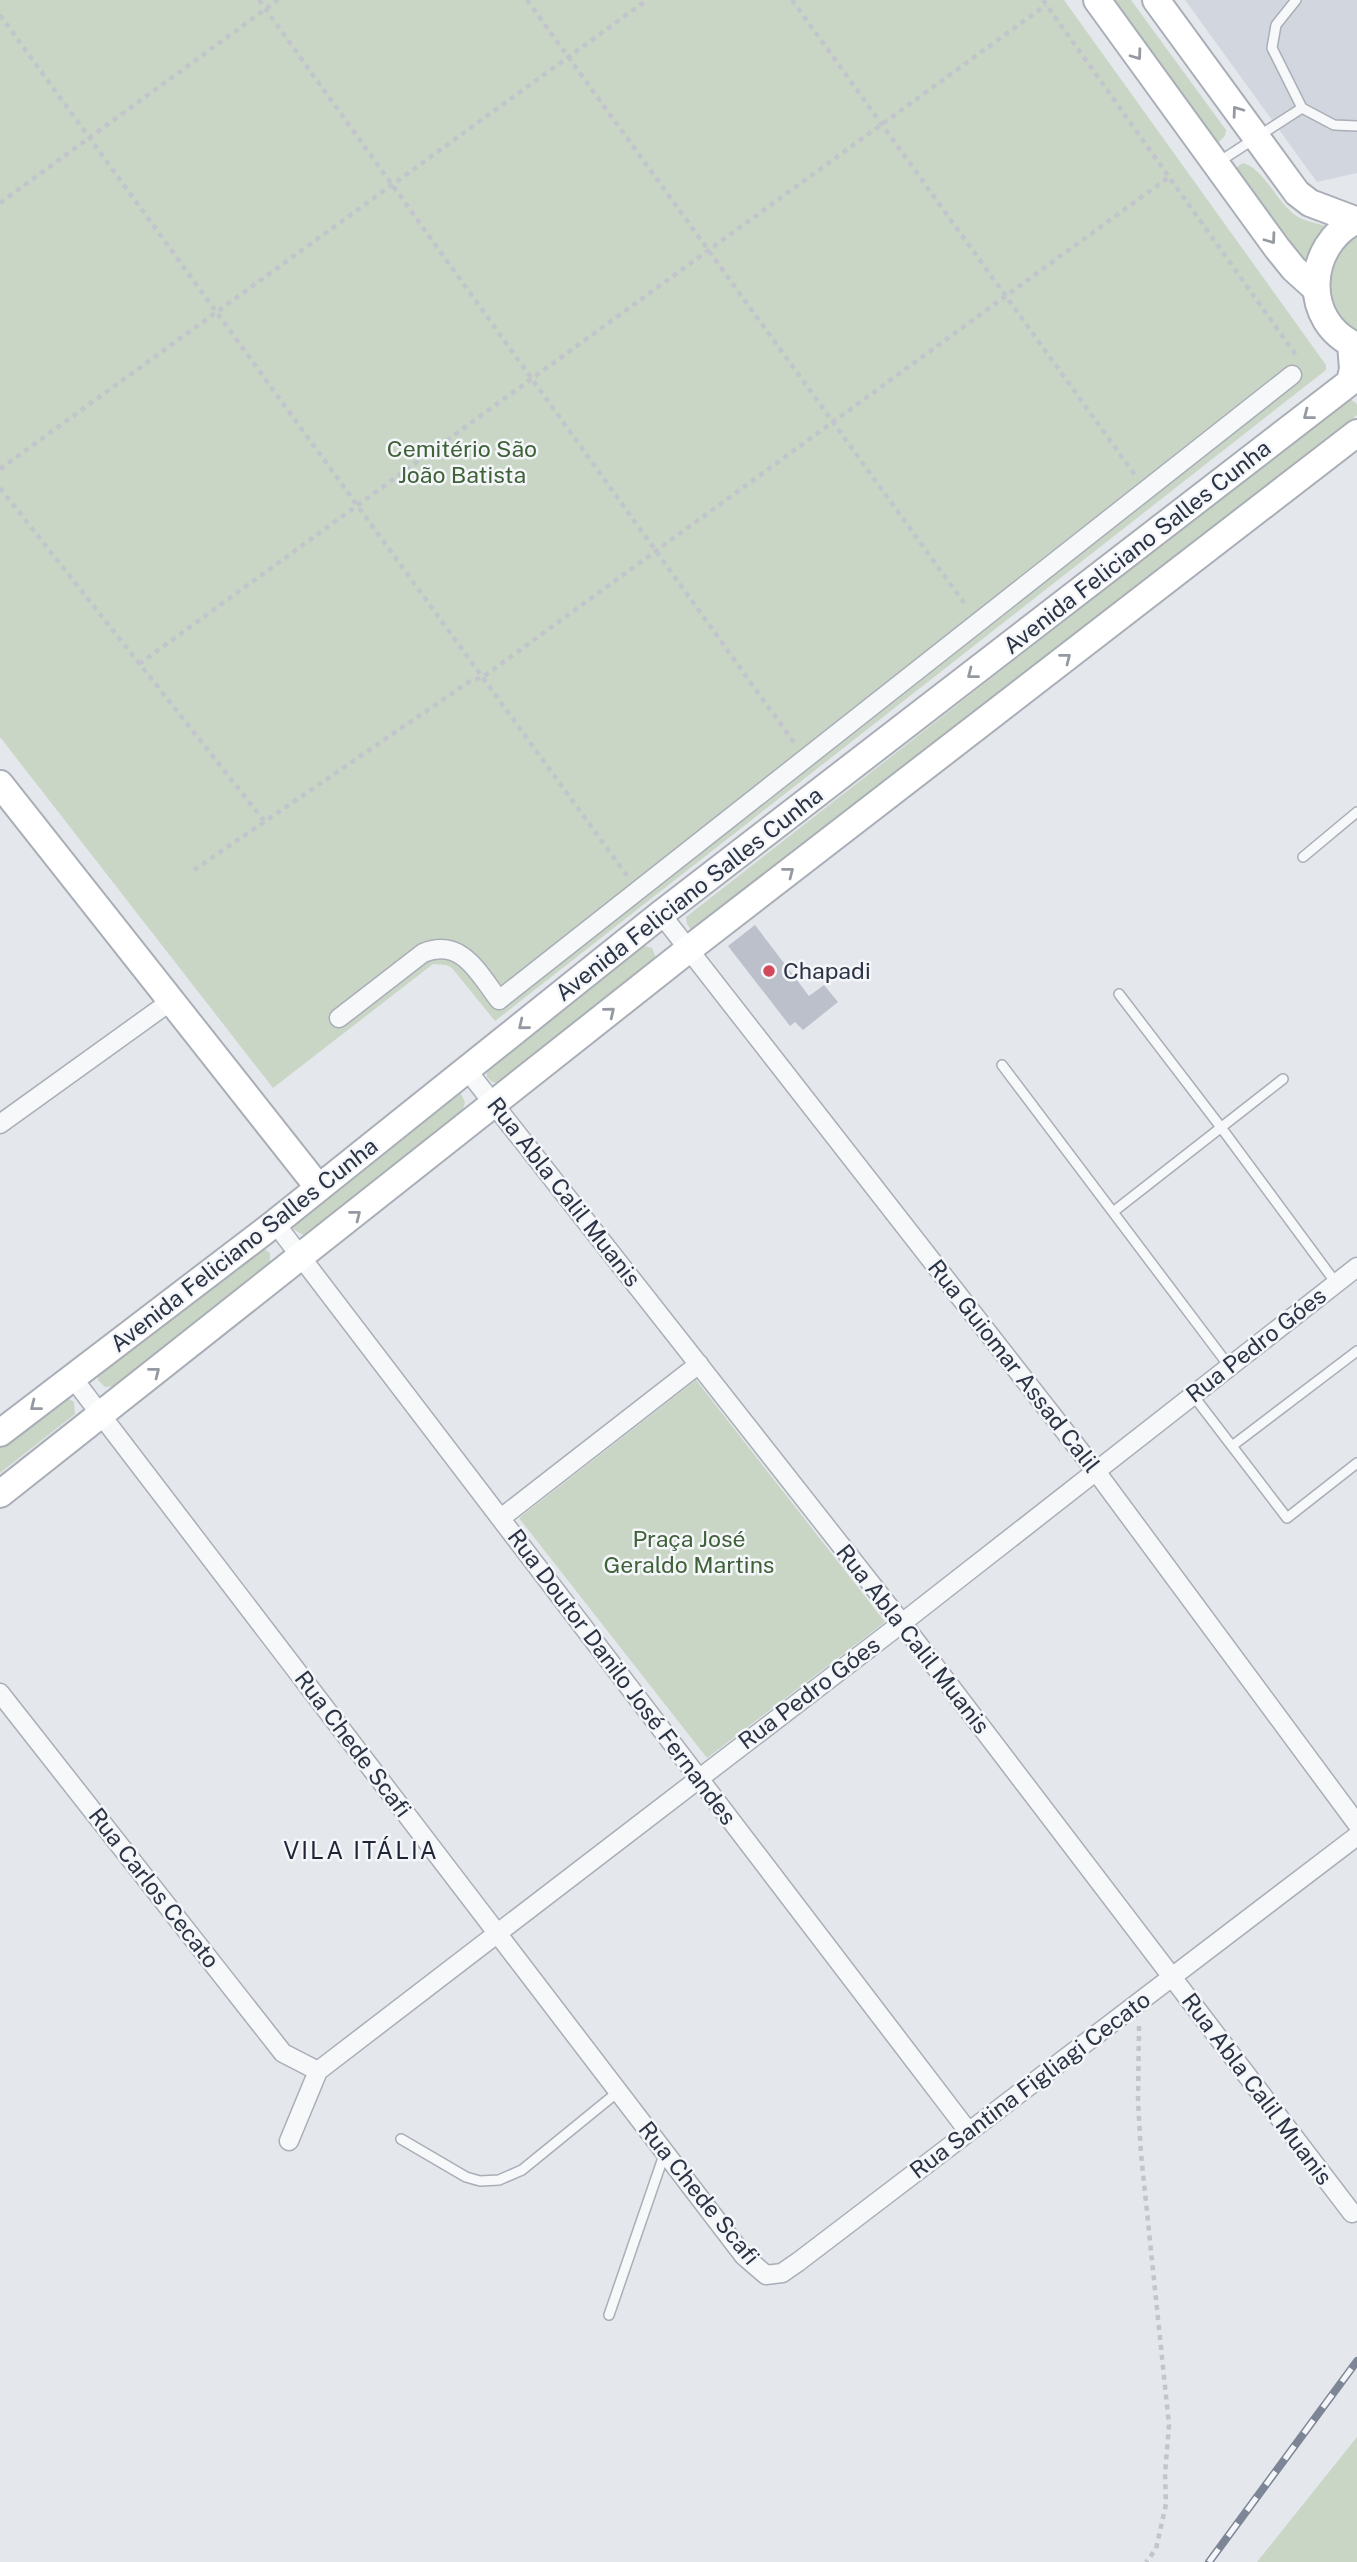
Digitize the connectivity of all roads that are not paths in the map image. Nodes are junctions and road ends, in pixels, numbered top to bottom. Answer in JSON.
{"nodes":[{"id":1,"x":1097,"y":0,"type":"edge"},
{"id":2,"x":1156,"y":0,"type":"edge"},
{"id":3,"x":1296,"y":0,"type":"edge"},
{"id":4,"x":1302,"y":108,"type":"junction"},
{"id":5,"x":1357,"y":126,"type":"edge"},
{"id":6,"x":1257,"y":137,"type":"junction"},
{"id":7,"x":1216,"y":163,"type":"junction"},
{"id":8,"x":1356,"y":220,"type":"edge"},
{"id":9,"x":1315,"y":288,"type":"junction"},
{"id":10,"x":1354,"y":345,"type":"edge"},
{"id":11,"x":1292,"y":374,"type":"road end"},
{"id":12,"x":1353,"y":386,"type":"edge"},
{"id":13,"x":1357,"y":433,"type":"edge"},
{"id":14,"x":0,"y":784,"type":"edge"},
{"id":15,"x":1357,"y":811,"type":"edge"},
{"id":16,"x":1303,"y":857,"type":"dead end"},
{"id":17,"x":661,"y":914,"type":"junction"},
{"id":18,"x":689,"y":949,"type":"junction"},
{"id":19,"x":1119,"y":994,"type":"dead end"},
{"id":20,"x":171,"y":1001,"type":"junction"},
{"id":21,"x":339,"y":1018,"type":"dead end"},
{"id":22,"x":1002,"y":1065,"type":"dead end"},
{"id":23,"x":467,"y":1070,"type":"junction"},
{"id":24,"x":1283,"y":1079,"type":"dead end"},
{"id":25,"x":496,"y":1104,"type":"junction"},
{"id":26,"x":0,"y":1124,"type":"edge"},
{"id":27,"x":1220,"y":1126,"type":"junction"},
{"id":28,"x":319,"y":1188,"type":"junction"},
{"id":29,"x":1113,"y":1212,"type":"junction"},
{"id":30,"x":275,"y":1223,"type":"junction"},
{"id":31,"x":302,"y":1257,"type":"junction"},
{"id":32,"x":1357,"y":1267,"type":"edge"},
{"id":33,"x":1336,"y":1283,"type":"junction"},
{"id":34,"x":1357,"y":1351,"type":"edge"},
{"id":35,"x":699,"y":1364,"type":"junction"},
{"id":36,"x":1229,"y":1366,"type":"junction"},
{"id":37,"x":72,"y":1377,"type":"junction"},
{"id":38,"x":1192,"y":1394,"type":"junction"},
{"id":39,"x":102,"y":1415,"type":"junction"},
{"id":40,"x":0,"y":1433,"type":"edge"},
{"id":41,"x":1232,"y":1446,"type":"junction"},
{"id":42,"x":1357,"y":1463,"type":"edge"},
{"id":43,"x":1095,"y":1470,"type":"junction"},
{"id":44,"x":0,"y":1494,"type":"edge"},
{"id":45,"x":501,"y":1518,"type":"junction"},
{"id":46,"x":902,"y":1623,"type":"junction"},
{"id":47,"x":0,"y":1693,"type":"edge"},
{"id":48,"x":699,"y":1777,"type":"junction"},
{"id":49,"x":1357,"y":1824,"type":"edge"},
{"id":50,"x":1357,"y":1836,"type":"edge"},
{"id":51,"x":498,"y":1934,"type":"junction"},
{"id":52,"x":1171,"y":1977,"type":"junction"},
{"id":53,"x":318,"y":2071,"type":"junction"},
{"id":54,"x":619,"y":2091,"type":"junction"},
{"id":55,"x":968,"y":2131,"type":"junction"},
{"id":56,"x":401,"y":2139,"type":"dead end"},
{"id":57,"x":289,"y":2141,"type":"dead end"},
{"id":58,"x":665,"y":2152,"type":"junction"},
{"id":59,"x":1352,"y":2213,"type":"dead end"},
{"id":60,"x":766,"y":2275,"type":"joint"},
{"id":61,"x":608,"y":2315,"type":"dead end"}],
"edges":[{"from":1,"to":7,"type":"main road","one_way":true},
{"from":6,"to":2,"type":"main road","one_way":true},
{"from":3,"to":4,"type":"lane"},
{"from":4,"to":5,"type":"lane"},
{"from":4,"to":6,"type":"lane"},
{"from":6,"to":7,"type":"lane"},
{"from":6,"to":8,"type":"main road"},
{"from":7,"to":9,"type":"main road","one_way":true},
{"from":8,"to":9,"type":"main road"},
{"from":9,"to":10,"type":"main road"},
{"from":10,"to":12,"type":"main road","name":"Avenida Feliciano Salles Cunha"},
{"from":11,"to":21,"type":"street"},
{"from":12,"to":17,"type":"main road","name":"Avenida Feliciano Salles Cunha","one_way":true},
{"from":18,"to":13,"type":"main road","name":"Avenida Feliciano Salles Cunha","one_way":true},
{"from":14,"to":20,"type":"main road"},
{"from":15,"to":16,"type":"lane"},
{"from":17,"to":18,"type":"street","name":"Rua Guiomar Assad Calil"},
{"from":17,"to":23,"type":"main road","name":"Avenida Feliciano Salles Cunha","one_way":true},
{"from":25,"to":18,"type":"main road","name":"Avenida Feliciano Salles Cunha","one_way":true},
{"from":18,"to":43,"type":"street","name":"Rua Guiomar Assad Calil"},
{"from":19,"to":27,"type":"lane"},
{"from":20,"to":26,"type":"street"},
{"from":20,"to":28,"type":"main road"},
{"from":22,"to":29,"type":"lane"},
{"from":23,"to":25,"type":"street","name":"Rua Abla Calil Muanis"},
{"from":23,"to":28,"type":"main road","name":"Avenida Feliciano Salles Cunha"},
{"from":24,"to":27,"type":"lane"},
{"from":31,"to":25,"type":"main road","name":"Avenida Feliciano Salles Cunha","one_way":true},
{"from":25,"to":35,"type":"street","name":"Rua Abla Calil Muanis"},
{"from":27,"to":29,"type":"lane"},
{"from":27,"to":33,"type":"lane"},
{"from":28,"to":30,"type":"main road","name":"Avenida Feliciano Salles Cunha"},
{"from":29,"to":36,"type":"lane"},
{"from":30,"to":31,"type":"street","name":"Rua Doutor Danilo José Fernandes"},
{"from":30,"to":37,"type":"main road","name":"Avenida Feliciano Salles Cunha"},
{"from":39,"to":31,"type":"main road","name":"Avenida Feliciano Salles Cunha","one_way":true},
{"from":31,"to":45,"type":"street","name":"Rua Doutor Danilo José Fernandes"},
{"from":32,"to":33,"type":"street","name":"Rua Pedro Góes"},
{"from":33,"to":36,"type":"street","name":"Rua Pedro Góes"},
{"from":34,"to":41,"type":"lane"},
{"from":35,"to":45,"type":"street"},
{"from":35,"to":46,"type":"street","name":"Rua Abla Calil Muanis"},
{"from":36,"to":38,"type":"street","name":"Rua Pedro Góes"},
{"from":37,"to":39,"type":"street","name":"Rua Chede Scafi"},
{"from":37,"to":40,"type":"main road","name":"Avenida Feliciano Salles Cunha","one_way":true},
{"from":38,"to":41,"type":"lane"},
{"from":38,"to":43,"type":"street","name":"Rua Pedro Góes"},
{"from":39,"to":44,"type":"main road","name":"Avenida Feliciano Salles Cunha"},
{"from":39,"to":51,"type":"street","name":"Rua Chede Scafi"},
{"from":41,"to":42,"type":"lane"},
{"from":43,"to":46,"type":"street","name":"Rua Pedro Góes"},
{"from":43,"to":49,"type":"street","name":"Rua Guiomar Assad Calil"},
{"from":45,"to":48,"type":"street","name":"Rua Doutor Danilo José Fernandes"},
{"from":46,"to":48,"type":"street","name":"Rua Pedro Góes"},
{"from":46,"to":52,"type":"street","name":"Rua Abla Calil Muanis"},
{"from":47,"to":53,"type":"street","name":"Rua Carlos Cecato"},
{"from":48,"to":51,"type":"street","name":"Rua Pedro Góes"},
{"from":48,"to":55,"type":"street","name":"Rua Doutor Danilo José Fernandes"},
{"from":50,"to":52,"type":"street","name":"Rua Santina Figliagi Cecato"},
{"from":51,"to":53,"type":"street","name":"Rua Pedro Góes"},
{"from":51,"to":54,"type":"street","name":"Rua Chede Scafi"},
{"from":52,"to":55,"type":"street","name":"Rua Santina Figliagi Cecato"},
{"from":52,"to":59,"type":"street","name":"Rua Abla Calil Muanis"},
{"from":53,"to":57,"type":"street"},
{"from":54,"to":56,"type":"lane"},
{"from":54,"to":58,"type":"street","name":"Rua Chede Scafi"},
{"from":55,"to":60,"type":"street","name":"Rua Santina Figliagi Cecato"},
{"from":58,"to":60,"type":"street","name":"Rua Chede Scafi"},
{"from":58,"to":61,"type":"lane"}]}
